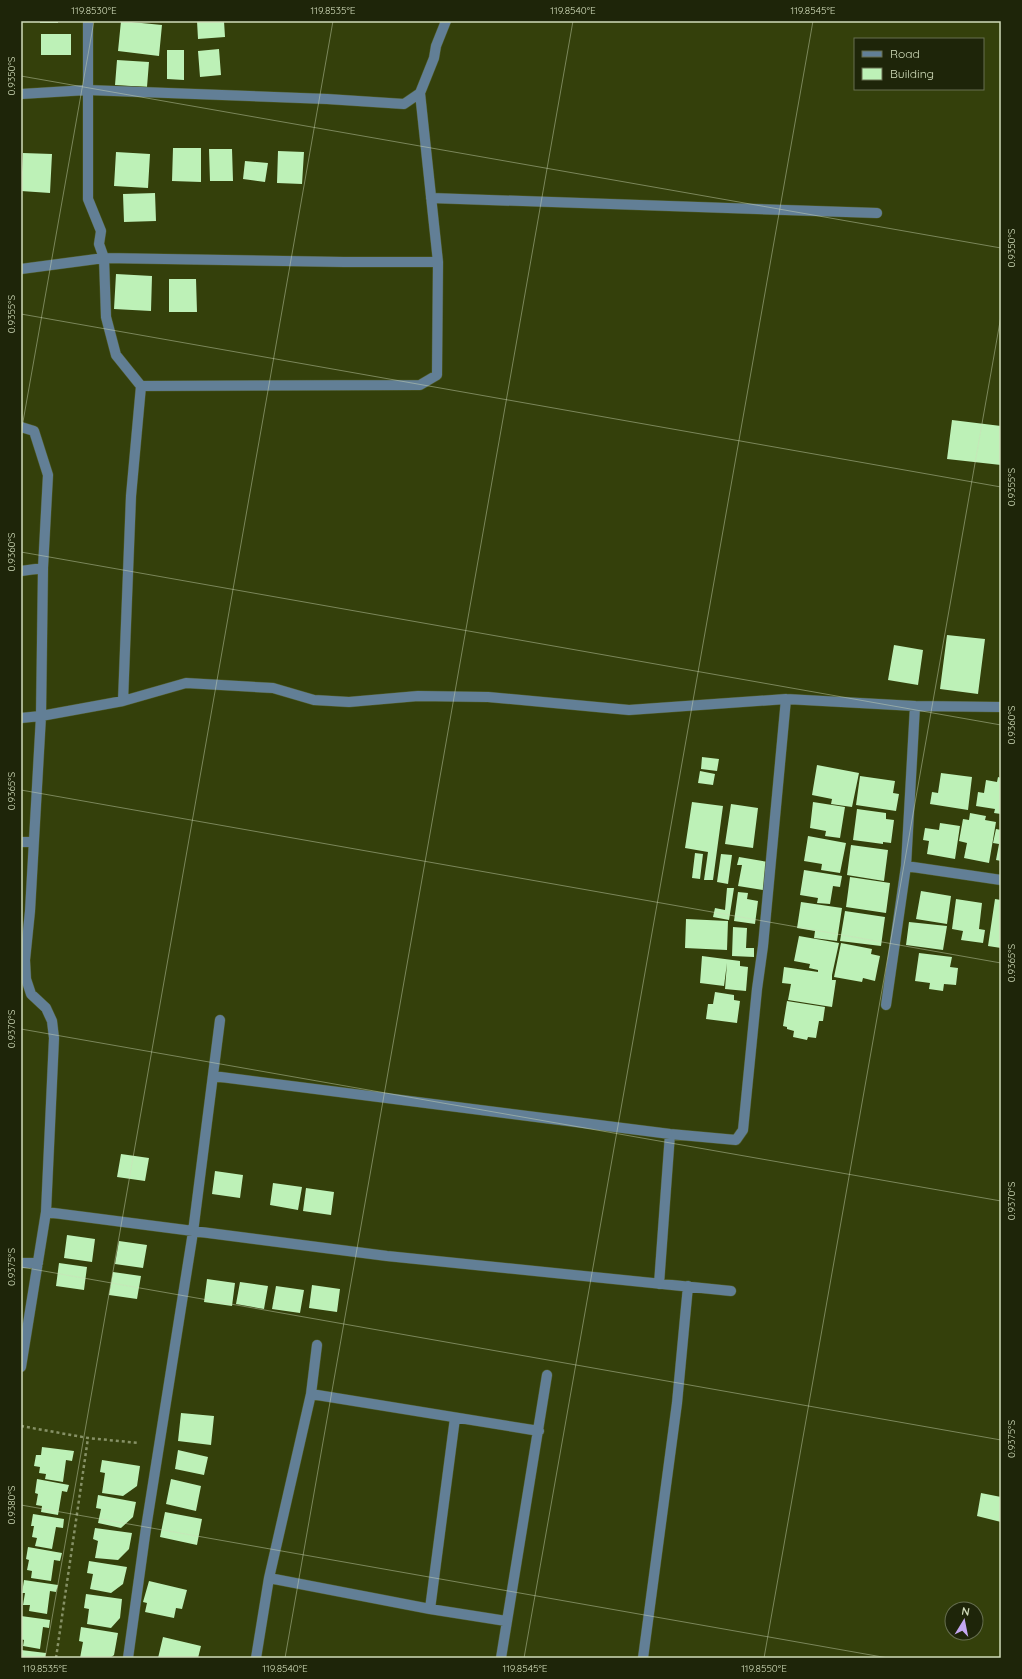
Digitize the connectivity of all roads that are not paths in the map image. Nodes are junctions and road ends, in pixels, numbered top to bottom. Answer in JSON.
{"nodes":[{"id":1,"x":88,"y":21,"type":"edge"},
{"id":2,"x":446,"y":21,"type":"edge"},
{"id":3,"x":87,"y":90,"type":"junction"},
{"id":4,"x":420,"y":93,"type":"junction"},
{"id":5,"x":21,"y":94,"type":"edge"},
{"id":6,"x":431,"y":198,"type":"junction"},
{"id":7,"x":877,"y":213,"type":"dead end"},
{"id":8,"x":104,"y":258,"type":"junction"},
{"id":9,"x":438,"y":262,"type":"junction"},
{"id":10,"x":21,"y":268,"type":"edge"},
{"id":11,"x":141,"y":386,"type":"junction"},
{"id":12,"x":21,"y":427,"type":"edge"},
{"id":13,"x":43,"y":568,"type":"junction"},
{"id":14,"x":21,"y":571,"type":"edge"},
{"id":15,"x":786,"y":699,"type":"junction"},
{"id":16,"x":122,"y":701,"type":"junction"},
{"id":17,"x":915,"y":706,"type":"junction"},
{"id":18,"x":1001,"y":707,"type":"edge"},
{"id":19,"x":41,"y":716,"type":"junction"},
{"id":20,"x":21,"y":718,"type":"edge"},
{"id":21,"x":21,"y":842,"type":"edge"},
{"id":22,"x":33,"y":842,"type":"junction"},
{"id":23,"x":906,"y":866,"type":"junction"},
{"id":24,"x":1001,"y":880,"type":"edge"},
{"id":25,"x":24,"y":979,"type":"edge"},
{"id":26,"x":886,"y":1005,"type":"dead end"},
{"id":27,"x":220,"y":1020,"type":"dead end"},
{"id":28,"x":213,"y":1076,"type":"junction"},
{"id":29,"x":670,"y":1134,"type":"junction"},
{"id":30,"x":46,"y":1212,"type":"junction"},
{"id":31,"x":193,"y":1232,"type":"junction"},
{"id":32,"x":21,"y":1263,"type":"edge"},
{"id":33,"x":38,"y":1263,"type":"junction"},
{"id":34,"x":659,"y":1284,"type":"junction"},
{"id":35,"x":688,"y":1286,"type":"junction"},
{"id":36,"x":731,"y":1291,"type":"dead end"},
{"id":37,"x":317,"y":1345,"type":"dead end"},
{"id":38,"x":21,"y":1367,"type":"edge"},
{"id":39,"x":547,"y":1375,"type":"dead end"},
{"id":40,"x":311,"y":1394,"type":"junction"},
{"id":41,"x":455,"y":1418,"type":"junction"},
{"id":42,"x":539,"y":1431,"type":"junction"},
{"id":43,"x":269,"y":1578,"type":"junction"},
{"id":44,"x":430,"y":1609,"type":"junction"},
{"id":45,"x":506,"y":1621,"type":"junction"},
{"id":46,"x":128,"y":1658,"type":"edge"},
{"id":47,"x":256,"y":1658,"type":"edge"},
{"id":48,"x":501,"y":1658,"type":"edge"},
{"id":49,"x":643,"y":1658,"type":"edge"}],
"edges":[{"from":1,"to":3,"type":"street"},
{"from":2,"to":4,"type":"street"},
{"from":3,"to":4,"type":"street"},
{"from":3,"to":5,"type":"street"},
{"from":3,"to":8,"type":"street"},
{"from":4,"to":6,"type":"street"},
{"from":6,"to":7,"type":"street"},
{"from":6,"to":9,"type":"street"},
{"from":8,"to":9,"type":"street"},
{"from":8,"to":10,"type":"street"},
{"from":8,"to":11,"type":"street"},
{"from":9,"to":11,"type":"street"},
{"from":11,"to":16,"type":"street"},
{"from":12,"to":13,"type":"street"},
{"from":13,"to":14,"type":"street"},
{"from":13,"to":19,"type":"street"},
{"from":15,"to":16,"type":"street"},
{"from":15,"to":17,"type":"street"},
{"from":15,"to":29,"type":"street"},
{"from":16,"to":19,"type":"street"},
{"from":17,"to":18,"type":"street"},
{"from":17,"to":23,"type":"street"},
{"from":19,"to":20,"type":"street"},
{"from":19,"to":22,"type":"street"},
{"from":21,"to":22,"type":"street"},
{"from":22,"to":25,"type":"street"},
{"from":23,"to":24,"type":"street"},
{"from":23,"to":26,"type":"street"},
{"from":25,"to":30,"type":"street"},
{"from":27,"to":28,"type":"street"},
{"from":28,"to":29,"type":"street"},
{"from":28,"to":31,"type":"street"},
{"from":29,"to":34,"type":"street"},
{"from":30,"to":31,"type":"street"},
{"from":30,"to":33,"type":"street"},
{"from":31,"to":34,"type":"street"},
{"from":31,"to":46,"type":"street"},
{"from":32,"to":33,"type":"street"},
{"from":33,"to":38,"type":"street"},
{"from":34,"to":35,"type":"street"},
{"from":35,"to":36,"type":"street"},
{"from":35,"to":49,"type":"street"},
{"from":37,"to":40,"type":"street"},
{"from":39,"to":42,"type":"street"},
{"from":40,"to":41,"type":"street"},
{"from":40,"to":43,"type":"street"},
{"from":41,"to":42,"type":"street"},
{"from":41,"to":44,"type":"street"},
{"from":42,"to":45,"type":"street"},
{"from":43,"to":44,"type":"street"},
{"from":43,"to":47,"type":"street"},
{"from":44,"to":45,"type":"street"},
{"from":45,"to":48,"type":"street"}]}
